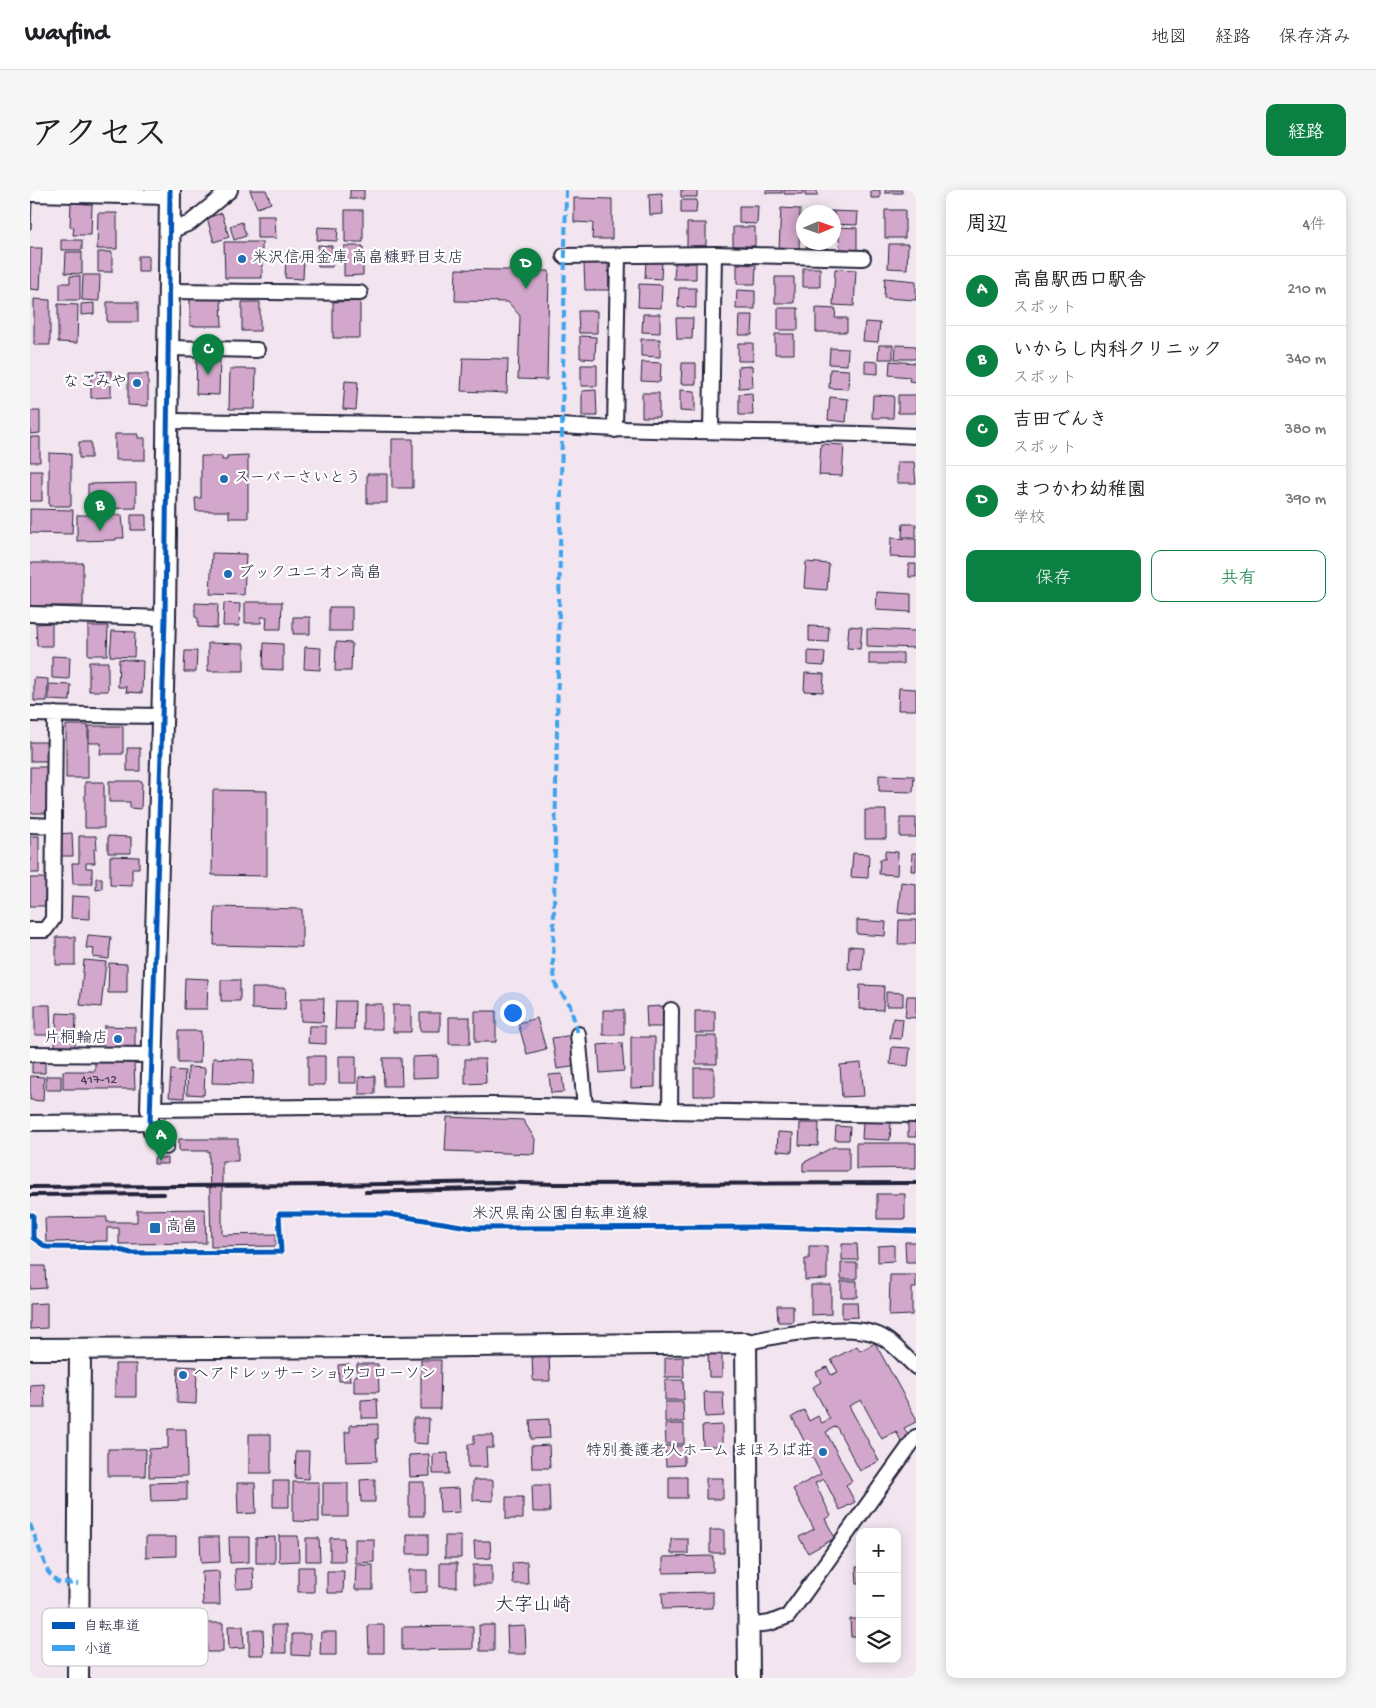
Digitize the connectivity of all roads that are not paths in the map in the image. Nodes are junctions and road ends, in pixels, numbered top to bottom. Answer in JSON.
{"nodes":[{"id":1,"x":230,"y":190,"type":"edge"},
{"id":2,"x":30,"y":194,"type":"edge"},
{"id":3,"x":170,"y":194,"type":"edge"},
{"id":4,"x":170,"y":231,"type":"junction"},
{"id":5,"x":714,"y":254,"type":"junction"},
{"id":6,"x":564,"y":256,"type":"dead end"},
{"id":7,"x":618,"y":256,"type":"junction"},
{"id":8,"x":863,"y":258,"type":"dead end"},
{"id":9,"x":169,"y":291,"type":"junction"},
{"id":10,"x":360,"y":293,"type":"dead end"},
{"id":11,"x":169,"y":348,"type":"junction"},
{"id":12,"x":257,"y":350,"type":"dead end"},
{"id":13,"x":168,"y":421,"type":"junction"},
{"id":14,"x":615,"y":430,"type":"junction"},
{"id":15,"x":711,"y":432,"type":"junction"},
{"id":16,"x":916,"y":436,"type":"edge"},
{"id":17,"x":30,"y":614,"type":"edge"},
{"id":18,"x":165,"y":618,"type":"junction"},
{"id":19,"x":30,"y":714,"type":"edge"},
{"id":20,"x":56,"y":714,"type":"junction"},
{"id":21,"x":162,"y":716,"type":"junction"},
{"id":22,"x":30,"y":826,"type":"edge"},
{"id":23,"x":54,"y":826,"type":"junction"},
{"id":24,"x":30,"y":930,"type":"edge"},
{"id":25,"x":671,"y":1010,"type":"dead end"},
{"id":26,"x":578,"y":1034,"type":"dead end"},
{"id":27,"x":30,"y":1054,"type":"edge"},
{"id":28,"x":153,"y":1055,"type":"junction"},
{"id":29,"x":585,"y":1107,"type":"junction"},
{"id":30,"x":670,"y":1111,"type":"junction"},
{"id":31,"x":916,"y":1115,"type":"edge"},
{"id":32,"x":151,"y":1116,"type":"junction"},
{"id":33,"x":30,"y":1123,"type":"edge"},
{"id":34,"x":166,"y":1147,"type":"dead end"},
{"id":35,"x":746,"y":1343,"type":"junction"},
{"id":36,"x":30,"y":1349,"type":"edge"},
{"id":37,"x":80,"y":1349,"type":"junction"},
{"id":38,"x":916,"y":1367,"type":"edge"},
{"id":39,"x":916,"y":1437,"type":"edge"},
{"id":40,"x":78,"y":1608,"type":"edge"},
{"id":41,"x":749,"y":1626,"type":"junction"},
{"id":42,"x":749,"y":1678,"type":"edge"}],
"edges":[{"from":1,"to":4,"type":"street"},
{"from":2,"to":3,"type":"street"},
{"from":3,"to":4,"type":"street"},
{"from":4,"to":9,"type":"street"},
{"from":5,"to":7,"type":"street"},
{"from":5,"to":8,"type":"street"},
{"from":5,"to":15,"type":"street"},
{"from":6,"to":7,"type":"street"},
{"from":7,"to":14,"type":"street"},
{"from":9,"to":10,"type":"street"},
{"from":9,"to":11,"type":"street"},
{"from":11,"to":12,"type":"street"},
{"from":11,"to":13,"type":"street"},
{"from":13,"to":14,"type":"street"},
{"from":13,"to":18,"type":"street"},
{"from":14,"to":15,"type":"street"},
{"from":15,"to":16,"type":"street"},
{"from":17,"to":18,"type":"street"},
{"from":18,"to":21,"type":"street"},
{"from":19,"to":20,"type":"street"},
{"from":20,"to":21,"type":"street"},
{"from":20,"to":23,"type":"street"},
{"from":21,"to":28,"type":"street"},
{"from":22,"to":23,"type":"street"},
{"from":23,"to":24,"type":"street"},
{"from":25,"to":30,"type":"street"},
{"from":26,"to":29,"type":"street"},
{"from":27,"to":28,"type":"street"},
{"from":28,"to":32,"type":"street"},
{"from":29,"to":30,"type":"street"},
{"from":29,"to":32,"type":"street"},
{"from":30,"to":31,"type":"street"},
{"from":32,"to":33,"type":"street"},
{"from":32,"to":34,"type":"street"},
{"from":35,"to":37,"type":"street"},
{"from":35,"to":38,"type":"street"},
{"from":35,"to":41,"type":"street"},
{"from":36,"to":37,"type":"street"},
{"from":37,"to":40,"type":"street"},
{"from":39,"to":41,"type":"street"},
{"from":41,"to":42,"type":"street"}]}
